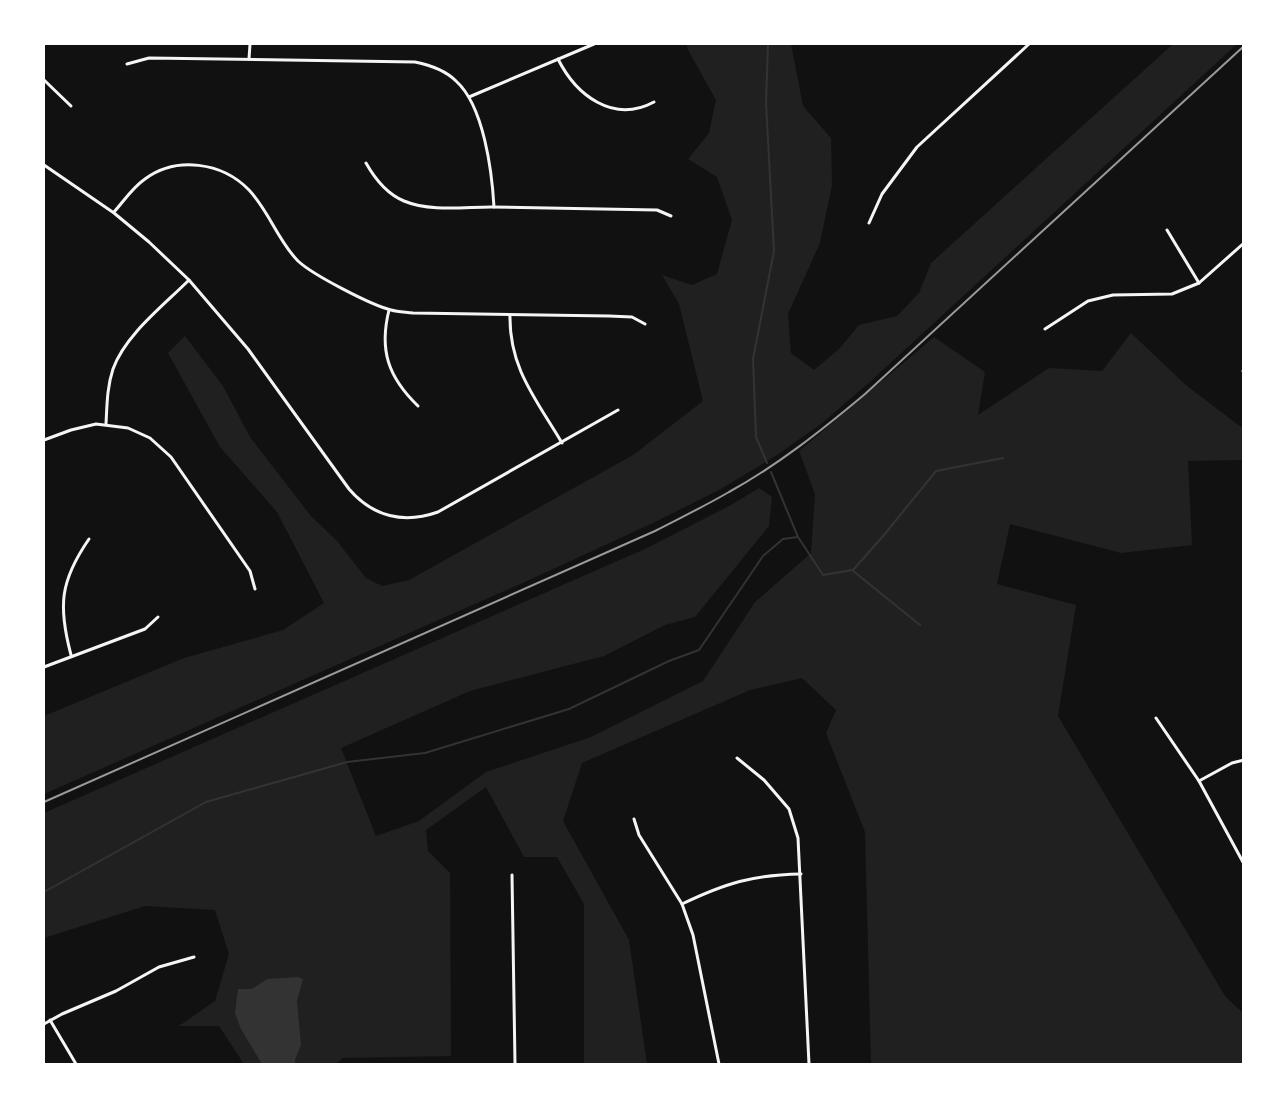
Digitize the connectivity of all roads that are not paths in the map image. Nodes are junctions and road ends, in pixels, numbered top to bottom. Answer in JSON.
{"nodes":[{"id":1,"x":250,"y":44,"type":"edge"},
{"id":2,"x":594,"y":44,"type":"edge"},
{"id":3,"x":1029,"y":44,"type":"edge"},
{"id":4,"x":249,"y":59,"type":"junction"},
{"id":5,"x":558,"y":59,"type":"junction"},
{"id":6,"x":127,"y":64,"type":"dead end"},
{"id":7,"x":44,"y":80,"type":"edge"},
{"id":8,"x":469,"y":97,"type":"junction"},
{"id":9,"x":654,"y":102,"type":"dead end"},
{"id":10,"x":71,"y":106,"type":"dead end"},
{"id":11,"x":366,"y":163,"type":"dead end"},
{"id":12,"x":44,"y":165,"type":"edge"},
{"id":13,"x":494,"y":207,"type":"junction"},
{"id":14,"x":114,"y":213,"type":"junction"},
{"id":15,"x":671,"y":216,"type":"dead end"},
{"id":16,"x":869,"y":223,"type":"dead end"},
{"id":17,"x":1167,"y":230,"type":"dead end"},
{"id":18,"x":1244,"y":243,"type":"edge"},
{"id":19,"x":189,"y":280,"type":"junction"},
{"id":20,"x":1199,"y":283,"type":"junction"},
{"id":21,"x":389,"y":310,"type":"junction"},
{"id":22,"x":510,"y":315,"type":"junction"},
{"id":23,"x":645,"y":324,"type":"dead end"},
{"id":24,"x":1045,"y":329,"type":"dead end"},
{"id":25,"x":418,"y":405,"type":"dead end"},
{"id":26,"x":618,"y":410,"type":"dead end"},
{"id":27,"x":106,"y":424,"type":"junction"},
{"id":28,"x":44,"y":440,"type":"edge"},
{"id":29,"x":561,"y":443,"type":"junction"},
{"id":30,"x":89,"y":539,"type":"dead end"},
{"id":31,"x":255,"y":588,"type":"dead end"},
{"id":32,"x":158,"y":617,"type":"dead end"},
{"id":33,"x":71,"y":655,"type":"junction"},
{"id":34,"x":44,"y":667,"type":"edge"},
{"id":35,"x":1156,"y":718,"type":"dead end"},
{"id":36,"x":737,"y":758,"type":"dead end"},
{"id":37,"x":1244,"y":760,"type":"edge"},
{"id":38,"x":1199,"y":781,"type":"junction"},
{"id":39,"x":634,"y":819,"type":"dead end"},
{"id":40,"x":1244,"y":864,"type":"edge"},
{"id":41,"x":801,"y":874,"type":"junction"},
{"id":42,"x":512,"y":875,"type":"dead end"},
{"id":43,"x":682,"y":904,"type":"junction"},
{"id":44,"x":194,"y":957,"type":"dead end"},
{"id":45,"x":50,"y":1020,"type":"junction"},
{"id":46,"x":44,"y":1024,"type":"edge"},
{"id":47,"x":76,"y":1065,"type":"edge"},
{"id":48,"x":515,"y":1065,"type":"edge"},
{"id":49,"x":718,"y":1065,"type":"edge"},
{"id":50,"x":809,"y":1065,"type":"edge"}],
"edges":[{"from":1,"to":4,"type":"street"},
{"from":2,"to":5,"type":"street"},
{"from":3,"to":16,"type":"street"},
{"from":4,"to":6,"type":"street"},
{"from":4,"to":8,"type":"street"},
{"from":5,"to":8,"type":"street"},
{"from":5,"to":9,"type":"street"},
{"from":7,"to":10,"type":"street"},
{"from":8,"to":13,"type":"street"},
{"from":11,"to":13,"type":"street"},
{"from":12,"to":14,"type":"street"},
{"from":13,"to":15,"type":"street"},
{"from":14,"to":19,"type":"street"},
{"from":14,"to":21,"type":"street"},
{"from":17,"to":20,"type":"street"},
{"from":18,"to":20,"type":"street"},
{"from":19,"to":27,"type":"street"},
{"from":19,"to":29,"type":"street"},
{"from":20,"to":24,"type":"street"},
{"from":21,"to":22,"type":"street"},
{"from":21,"to":25,"type":"street"},
{"from":22,"to":23,"type":"street"},
{"from":22,"to":29,"type":"street"},
{"from":26,"to":29,"type":"street"},
{"from":27,"to":28,"type":"street"},
{"from":27,"to":31,"type":"street"},
{"from":30,"to":33,"type":"street"},
{"from":32,"to":33,"type":"street"},
{"from":33,"to":34,"type":"street"},
{"from":35,"to":38,"type":"street"},
{"from":36,"to":41,"type":"street"},
{"from":37,"to":38,"type":"street"},
{"from":38,"to":40,"type":"street"},
{"from":39,"to":43,"type":"street"},
{"from":41,"to":43,"type":"street"},
{"from":41,"to":50,"type":"street"},
{"from":42,"to":48,"type":"street"},
{"from":43,"to":49,"type":"street"},
{"from":44,"to":45,"type":"street"},
{"from":45,"to":46,"type":"street"},
{"from":45,"to":47,"type":"street"}]}
